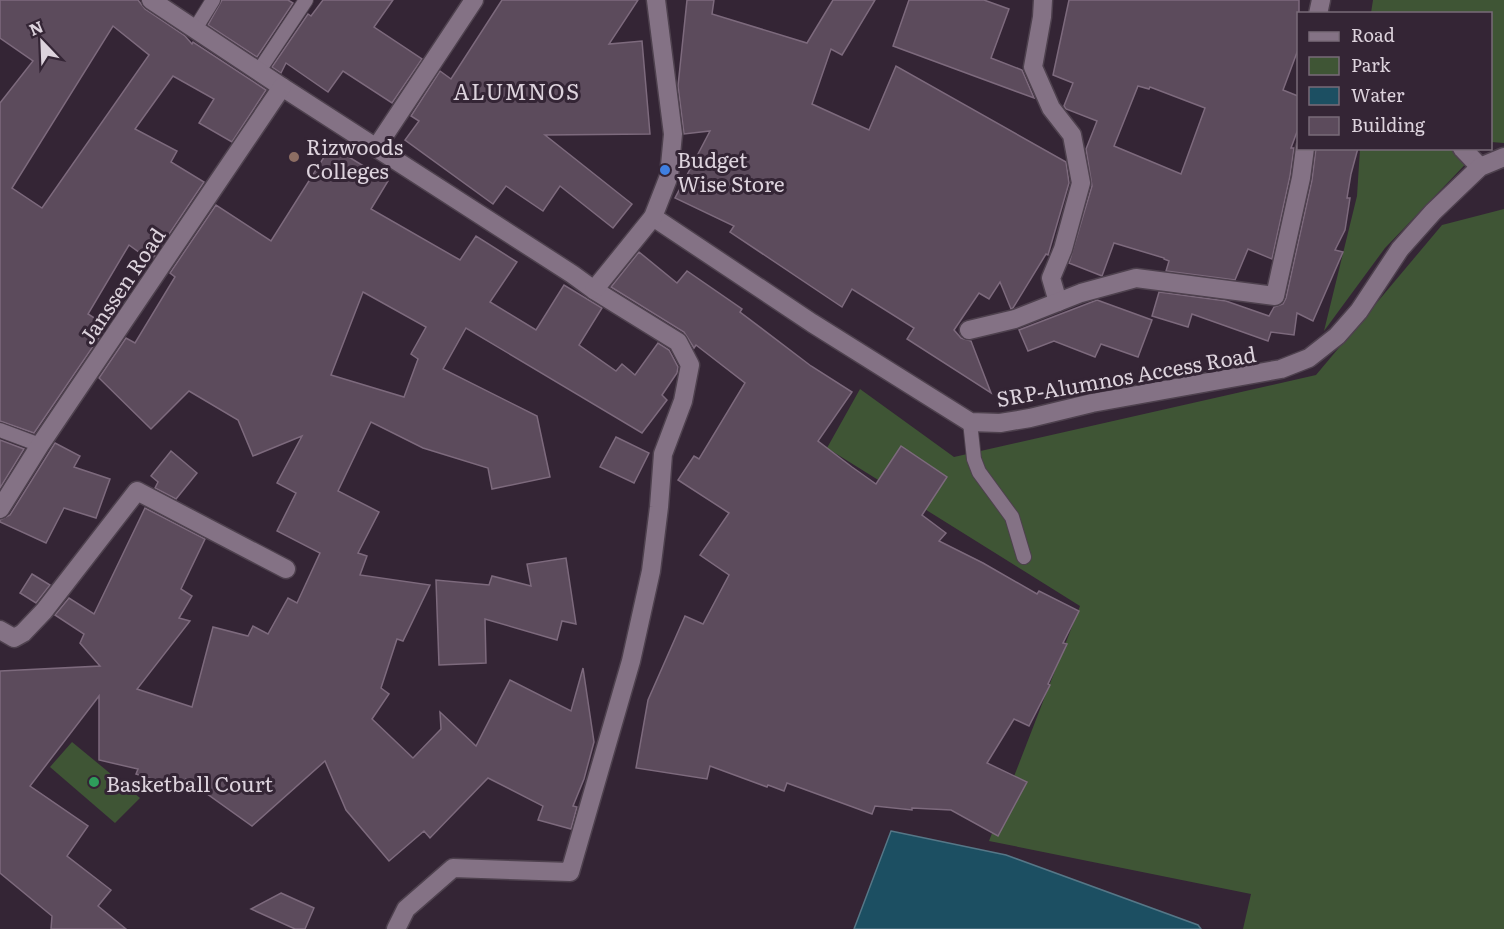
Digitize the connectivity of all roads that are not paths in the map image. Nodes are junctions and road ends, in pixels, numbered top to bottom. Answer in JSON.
{"nodes":[{"id":1,"x":151,"y":0,"type":"edge"},
{"id":2,"x":213,"y":0,"type":"edge"},
{"id":3,"x":306,"y":0,"type":"edge"},
{"id":4,"x":474,"y":0,"type":"edge"},
{"id":5,"x":656,"y":0,"type":"edge"},
{"id":6,"x":1043,"y":0,"type":"edge"},
{"id":7,"x":195,"y":29,"type":"junction"},
{"id":8,"x":258,"y":72,"type":"junction"},
{"id":9,"x":282,"y":87,"type":"junction"},
{"id":10,"x":376,"y":148,"type":"junction"},
{"id":11,"x":1305,"y":150,"type":"edge"},
{"id":12,"x":1464,"y":150,"type":"edge"},
{"id":13,"x":1504,"y":157,"type":"edge"},
{"id":14,"x":1480,"y":167,"type":"junction"},
{"id":15,"x":653,"y":217,"type":"junction"},
{"id":16,"x":594,"y":290,"type":"junction"},
{"id":17,"x":1058,"y":302,"type":"junction"},
{"id":18,"x":969,"y":330,"type":"dead end"},
{"id":19,"x":970,"y":422,"type":"junction"},
{"id":20,"x":0,"y":430,"type":"edge"},
{"id":21,"x":40,"y":445,"type":"junction"},
{"id":22,"x":0,"y":508,"type":"edge"},
{"id":23,"x":1024,"y":557,"type":"dead end"},
{"id":24,"x":286,"y":569,"type":"dead end"},
{"id":25,"x":0,"y":630,"type":"edge"},
{"id":26,"x":396,"y":929,"type":"edge"}],
"edges":[{"from":1,"to":7,"type":"street"},
{"from":2,"to":7,"type":"lane"},
{"from":3,"to":8,"type":"lane"},
{"from":4,"to":10,"type":"street"},
{"from":5,"to":15,"type":"street"},
{"from":6,"to":17,"type":"street"},
{"from":7,"to":8,"type":"street"},
{"from":8,"to":9,"type":"street"},
{"from":9,"to":10,"type":"street"},
{"from":9,"to":21,"type":"street","name":"Janssen Road"},
{"from":10,"to":16,"type":"street"},
{"from":11,"to":17,"type":"street"},
{"from":12,"to":14,"type":"street"},
{"from":13,"to":14,"type":"street","name":"SRP-Alumnos Access Road"},
{"from":14,"to":19,"type":"street","name":"SRP-Alumnos Access Road"},
{"from":15,"to":16,"type":"street"},
{"from":15,"to":19,"type":"street","name":"SRP-Alumnos Access Road"},
{"from":16,"to":26,"type":"street"},
{"from":17,"to":18,"type":"street"},
{"from":19,"to":23,"type":"lane"},
{"from":20,"to":21,"type":"lane"},
{"from":21,"to":22,"type":"street","name":"Janssen Road"},
{"from":24,"to":25,"type":"street"}]}
